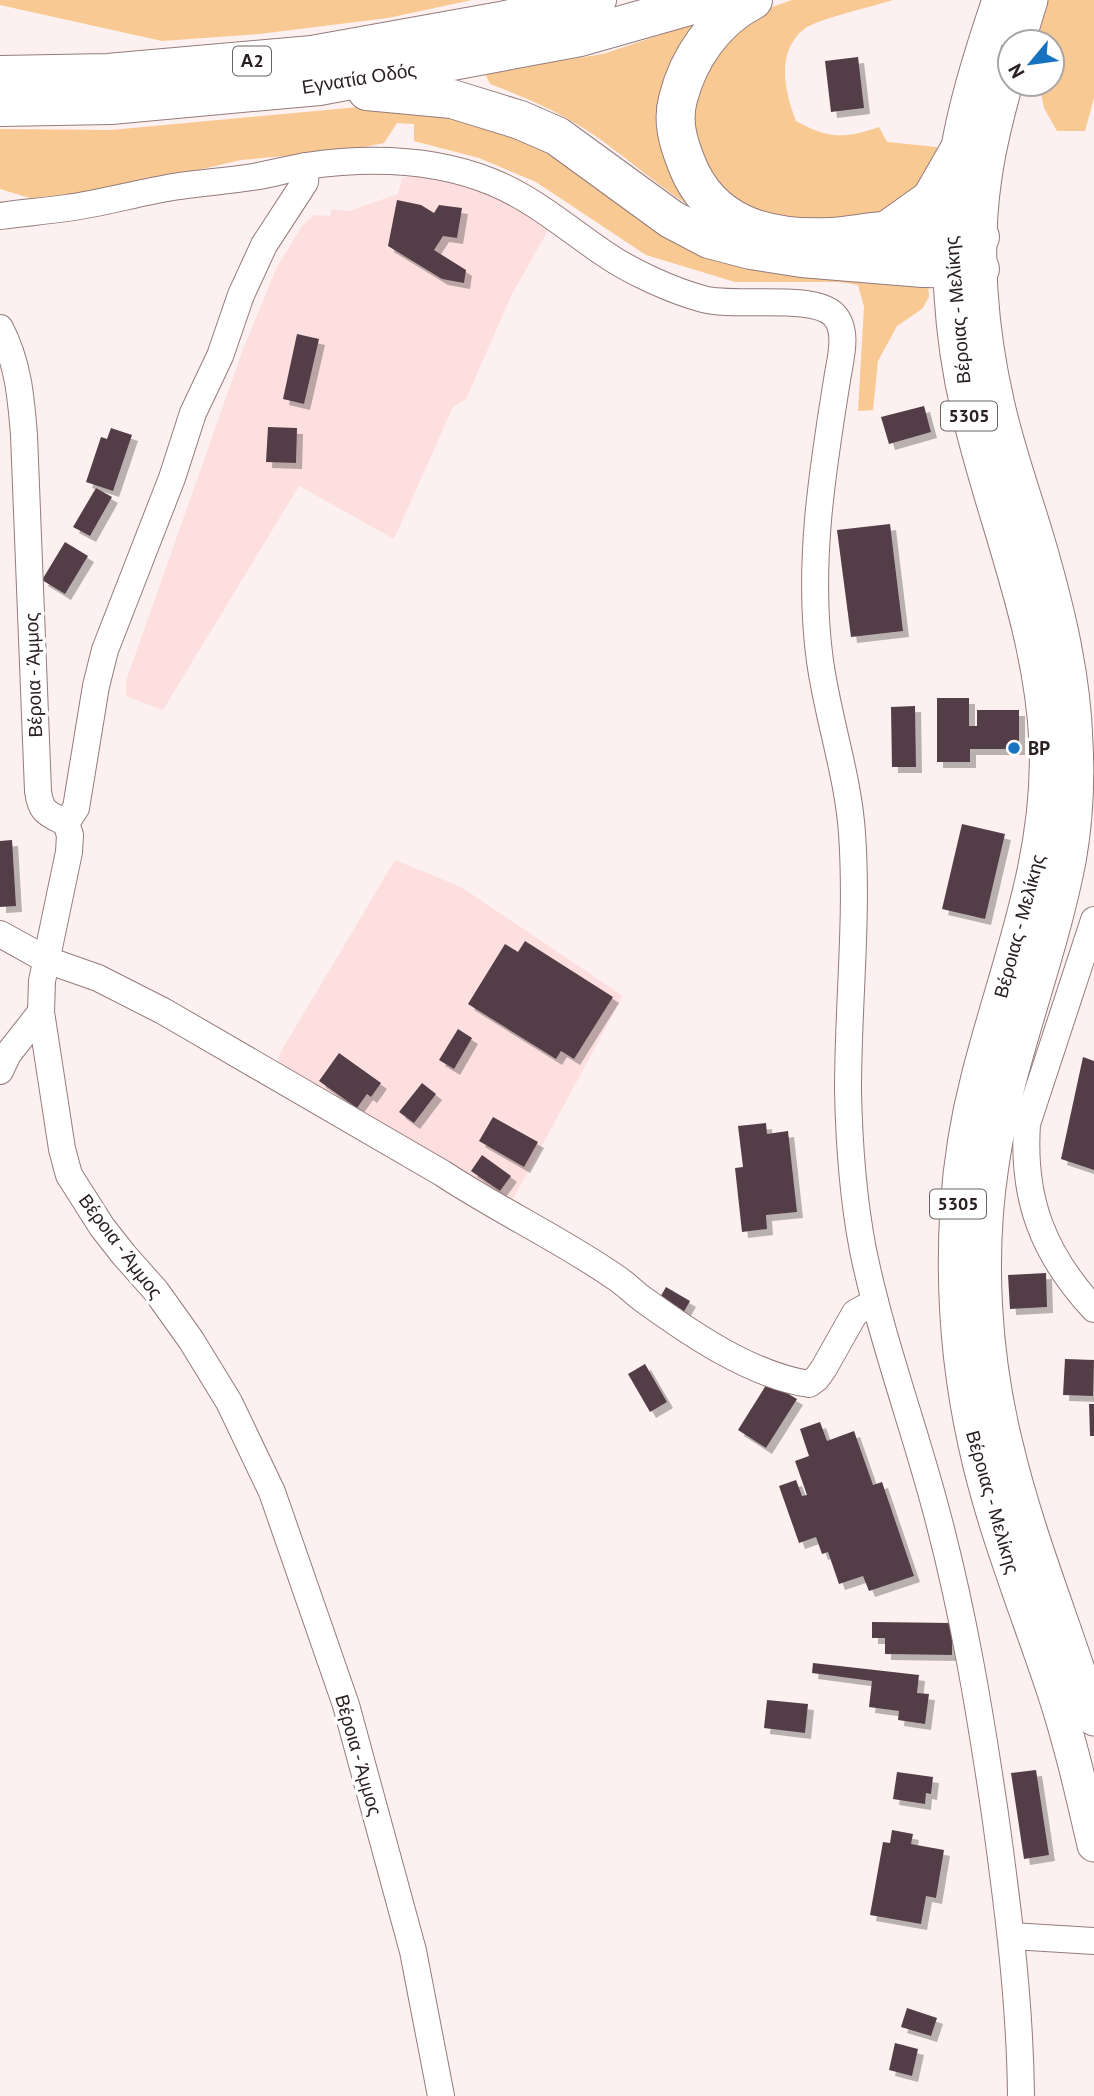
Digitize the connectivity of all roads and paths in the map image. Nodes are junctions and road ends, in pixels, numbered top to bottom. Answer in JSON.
{"nodes":[{"id":1,"x":597,"y":0,"type":"edge"},
{"id":2,"x":710,"y":0,"type":"edge"},
{"id":3,"x":753,"y":0,"type":"edge"},
{"id":4,"x":999,"y":0,"type":"edge"},
{"id":5,"x":1031,"y":0,"type":"edge"},
{"id":6,"x":516,"y":10,"type":"edge"},
{"id":7,"x":1022,"y":28,"type":"edge"},
{"id":8,"x":0,"y":75,"type":"edge"},
{"id":9,"x":319,"y":86,"type":"junction"},
{"id":10,"x":1003,"y":98,"type":"edge"},
{"id":11,"x":0,"y":107,"type":"edge"},
{"id":12,"x":958,"y":152,"type":"junction"},
{"id":13,"x":306,"y":166,"type":"junction"},
{"id":14,"x":0,"y":216,"type":"edge"},
{"id":15,"x":886,"y":231,"type":"junction"},
{"id":16,"x":965,"y":253,"type":"junction"},
{"id":17,"x":0,"y":328,"type":"edge"},
{"id":18,"x":66,"y":823,"type":"junction"},
{"id":19,"x":1094,"y":920,"type":"edge"},
{"id":20,"x":0,"y":934,"type":"edge"},
{"id":21,"x":47,"y":960,"type":"junction"},
{"id":22,"x":41,"y":1012,"type":"junction"},
{"id":23,"x":0,"y":1071,"type":"edge"},
{"id":24,"x":875,"y":1302,"type":"junction"},
{"id":25,"x":1094,"y":1309,"type":"edge"},
{"id":26,"x":1094,"y":1719,"type":"edge"},
{"id":27,"x":1094,"y":1845,"type":"edge"},
{"id":28,"x":1012,"y":1937,"type":"junction"},
{"id":29,"x":1094,"y":1941,"type":"edge"},
{"id":30,"x":441,"y":2096,"type":"edge"},
{"id":31,"x":1021,"y":2096,"type":"edge"}],
"edges":[{"from":1,"to":6,"type":"highway","name":"Εγνατία Οδός","number":"Α2"},
{"from":2,"to":9,"type":"highway","name":"Εγνατία Οδός","number":"Α2"},
{"from":3,"to":15,"type":"highway"},
{"from":4,"to":12,"type":"main road","name":"Βέροιας - Μελίκης","number":"5305"},
{"from":5,"to":7,"type":"main road"},
{"from":6,"to":8,"type":"highway","name":"Εγνατία Οδός","number":"Α2"},
{"from":9,"to":11,"type":"highway","name":"Εγνατία Οδός","number":"Α2"},
{"from":9,"to":16,"type":"highway"},
{"from":10,"to":16,"type":"main road","name":"Βέροιας - Μελίκης","number":"5305"},
{"from":12,"to":15,"type":"highway"},
{"from":12,"to":16,"type":"main road","name":"Βέροιας - Μελίκης","number":"5305"},
{"from":13,"to":14,"type":"street"},
{"from":13,"to":18,"type":"street"},
{"from":13,"to":24,"type":"street"},
{"from":15,"to":16,"type":"highway"},
{"from":16,"to":26,"type":"main road","name":"Βέροιας - Μελίκης","number":"5305"},
{"from":16,"to":27,"type":"main road","name":"Βέροιας - Μελίκης","number":"5305"},
{"from":17,"to":18,"type":"street","name":"Βέροια - Άμμος"},
{"from":18,"to":21,"type":"street","name":"Βέροια - Άμμος"},
{"from":19,"to":25,"type":"street"},
{"from":20,"to":21,"type":"street"},
{"from":21,"to":22,"type":"street","name":"Βέροια - Άμμος"},
{"from":21,"to":24,"type":"street"},
{"from":22,"to":23,"type":"street"},
{"from":22,"to":30,"type":"street","name":"Βέροια - Άμμος"},
{"from":24,"to":28,"type":"street"},
{"from":28,"to":29,"type":"street"},
{"from":28,"to":31,"type":"street"}]}
